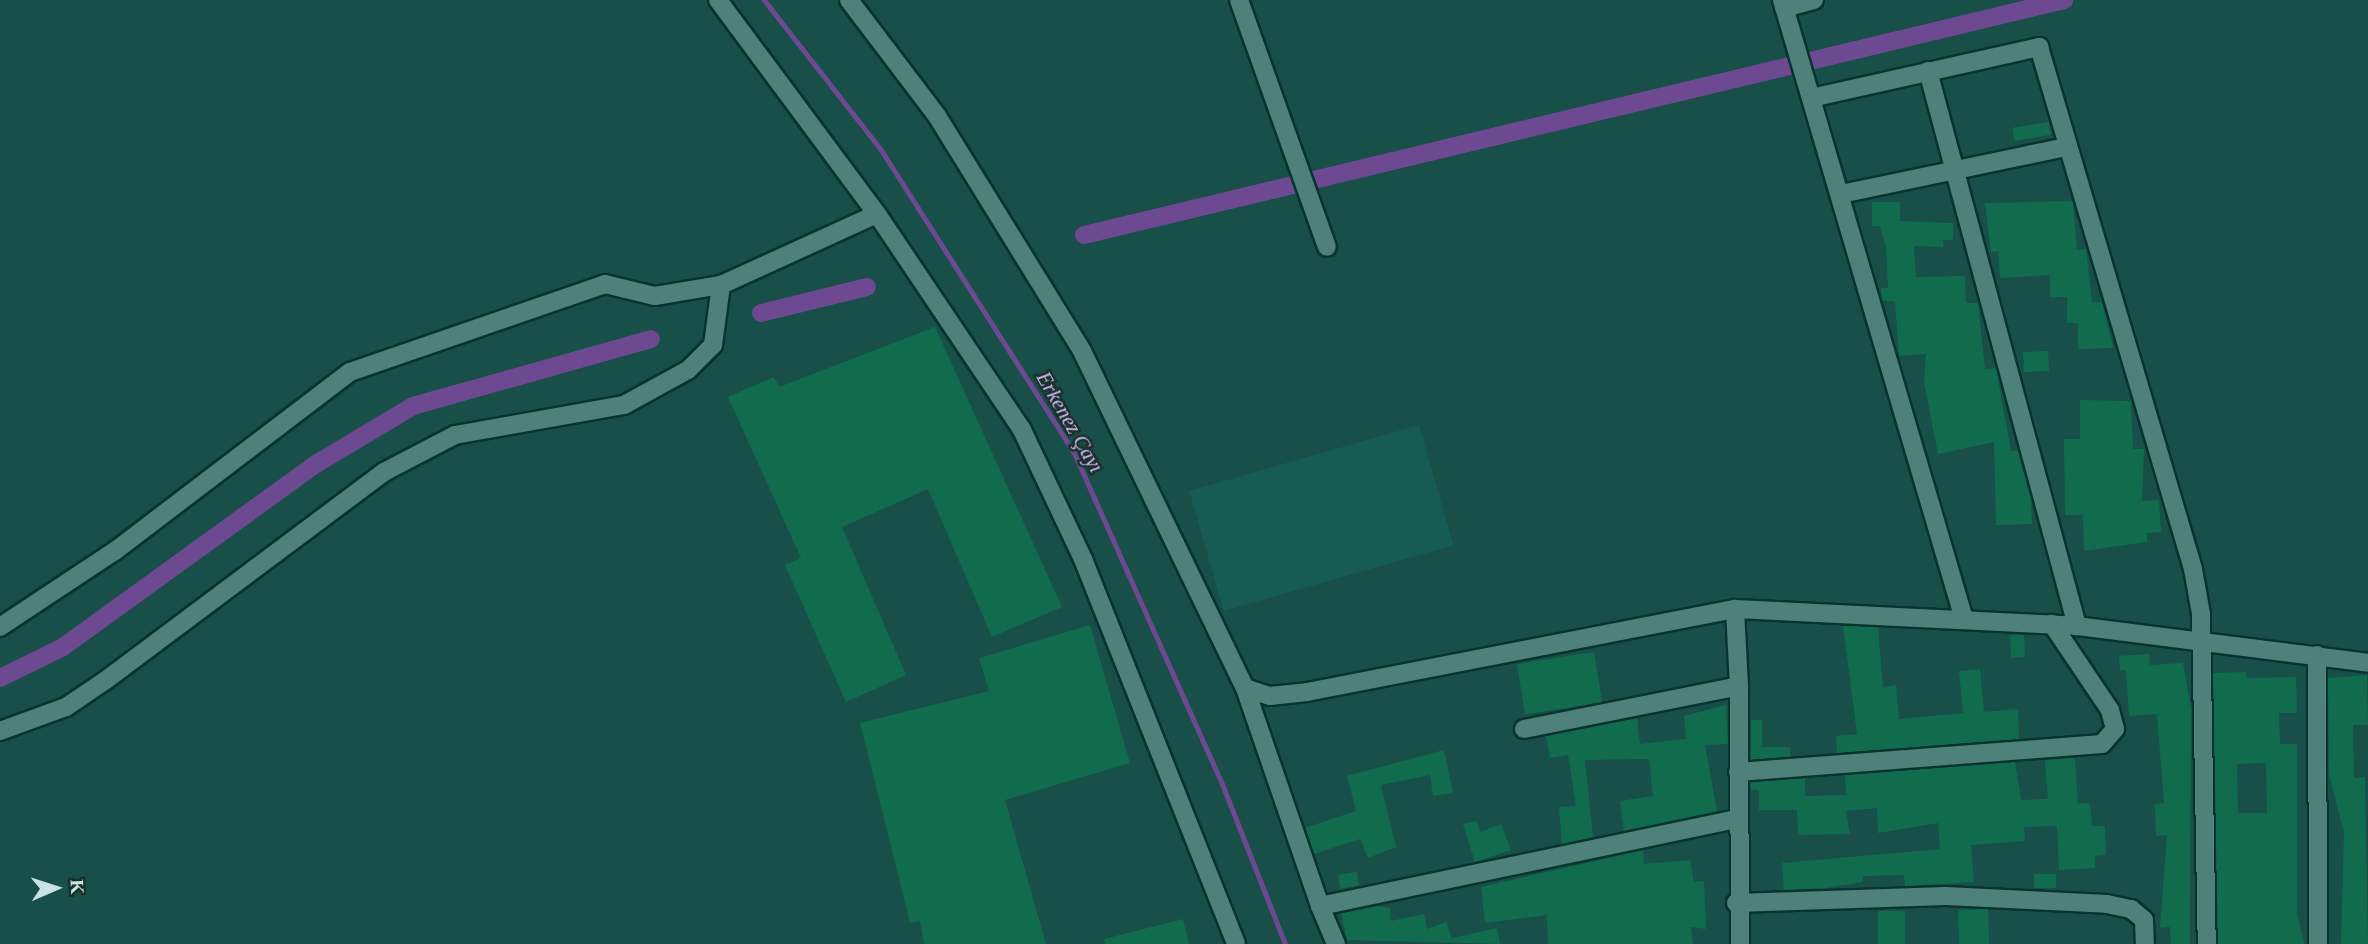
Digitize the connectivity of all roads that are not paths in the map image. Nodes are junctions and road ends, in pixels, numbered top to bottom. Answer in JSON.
{"nodes":[{"id":1,"x":718,"y":0,"type":"edge"},
{"id":2,"x":849,"y":0,"type":"edge"},
{"id":3,"x":1239,"y":0,"type":"edge"},
{"id":4,"x":1814,"y":0,"type":"edge"},
{"id":5,"x":1783,"y":4,"type":"edge"},
{"id":6,"x":1928,"y":71,"type":"junction"},
{"id":7,"x":1810,"y":93,"type":"junction"},
{"id":8,"x":2066,"y":146,"type":"junction"},
{"id":9,"x":1955,"y":169,"type":"junction"},
{"id":10,"x":1841,"y":194,"type":"junction"},
{"id":11,"x":877,"y":214,"type":"junction"},
{"id":12,"x":1326,"y":247,"type":"dead end"},
{"id":13,"x":721,"y":285,"type":"junction"},
{"id":14,"x":1735,"y":609,"type":"junction"},
{"id":15,"x":1964,"y":619,"type":"junction"},
{"id":16,"x":2052,"y":624,"type":"junction"},
{"id":17,"x":2077,"y":626,"type":"junction"},
{"id":18,"x":0,"y":627,"type":"edge"},
{"id":19,"x":2201,"y":639,"type":"junction"},
{"id":20,"x":2317,"y":655,"type":"junction"},
{"id":21,"x":2368,"y":663,"type":"edge"},
{"id":22,"x":1739,"y":686,"type":"junction"},
{"id":23,"x":1245,"y":688,"type":"junction"},
{"id":24,"x":1524,"y":729,"type":"dead end"},
{"id":25,"x":0,"y":731,"type":"edge"},
{"id":26,"x":1738,"y":772,"type":"junction"},
{"id":27,"x":1736,"y":819,"type":"junction"},
{"id":28,"x":1736,"y":903,"type":"junction"},
{"id":29,"x":1320,"y":906,"type":"junction"},
{"id":30,"x":1236,"y":944,"type":"edge"},
{"id":31,"x":1336,"y":944,"type":"edge"},
{"id":32,"x":1741,"y":944,"type":"edge"},
{"id":33,"x":2145,"y":944,"type":"edge"},
{"id":34,"x":2207,"y":944,"type":"edge"},
{"id":35,"x":2318,"y":944,"type":"edge"}],
"edges":[{"from":1,"to":11,"type":"street"},
{"from":2,"to":23,"type":"street"},
{"from":3,"to":12,"type":"street"},
{"from":4,"to":5,"type":"street"},
{"from":5,"to":7,"type":"street"},
{"from":6,"to":7,"type":"street"},
{"from":6,"to":8,"type":"street"},
{"from":6,"to":9,"type":"street"},
{"from":7,"to":10,"type":"street"},
{"from":8,"to":9,"type":"street"},
{"from":8,"to":19,"type":"street"},
{"from":9,"to":10,"type":"street"},
{"from":9,"to":17,"type":"street"},
{"from":10,"to":15,"type":"street"},
{"from":11,"to":13,"type":"street"},
{"from":11,"to":30,"type":"street"},
{"from":13,"to":18,"type":"street"},
{"from":13,"to":25,"type":"street"},
{"from":14,"to":15,"type":"street"},
{"from":14,"to":22,"type":"street"},
{"from":14,"to":23,"type":"street"},
{"from":15,"to":16,"type":"street"},
{"from":16,"to":17,"type":"street"},
{"from":16,"to":26,"type":"street"},
{"from":17,"to":19,"type":"street"},
{"from":19,"to":20,"type":"street"},
{"from":19,"to":34,"type":"street"},
{"from":20,"to":21,"type":"street"},
{"from":20,"to":35,"type":"street"},
{"from":22,"to":24,"type":"street"},
{"from":22,"to":26,"type":"street"},
{"from":23,"to":29,"type":"street"},
{"from":26,"to":27,"type":"street"},
{"from":27,"to":28,"type":"street"},
{"from":27,"to":29,"type":"street"},
{"from":28,"to":32,"type":"street"},
{"from":28,"to":33,"type":"street"},
{"from":29,"to":31,"type":"street"}]}
